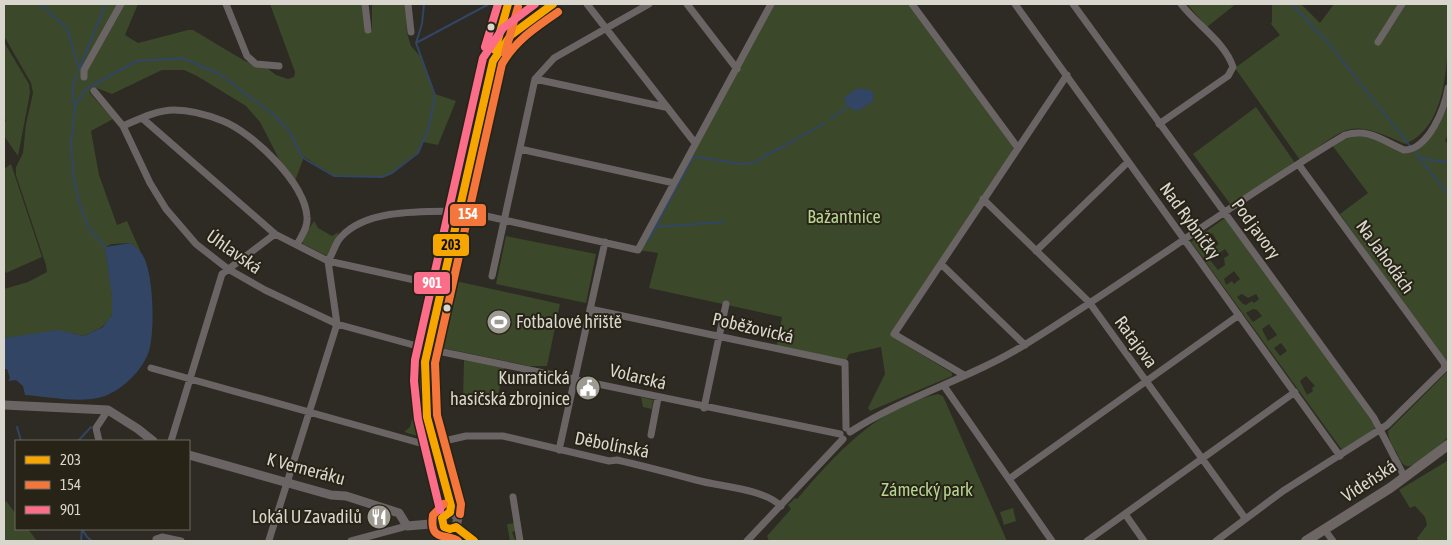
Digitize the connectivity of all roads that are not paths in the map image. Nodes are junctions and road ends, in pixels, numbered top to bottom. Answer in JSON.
{"nodes":[{"id":1,"x":121,"y":4,"type":"edge"},
{"id":2,"x":226,"y":4,"type":"edge"},
{"id":3,"x":365,"y":4,"type":"edge"},
{"id":4,"x":408,"y":4,"type":"edge"},
{"id":5,"x":553,"y":4,"type":"edge"},
{"id":6,"x":588,"y":4,"type":"edge"},
{"id":7,"x":649,"y":4,"type":"edge"},
{"id":8,"x":687,"y":4,"type":"edge"},
{"id":9,"x":771,"y":4,"type":"edge"},
{"id":10,"x":912,"y":4,"type":"edge"},
{"id":11,"x":1015,"y":4,"type":"edge"},
{"id":12,"x":1073,"y":4,"type":"edge"},
{"id":13,"x":1182,"y":4,"type":"edge"},
{"id":14,"x":1402,"y":4,"type":"edge"},
{"id":15,"x":606,"y":29,"type":"junction"},
{"id":16,"x":368,"y":30,"type":"dead end"},
{"id":17,"x":411,"y":32,"type":"dead end"},
{"id":18,"x":1378,"y":42,"type":"dead end"},
{"id":19,"x":279,"y":66,"type":"dead end"},
{"id":20,"x":736,"y":69,"type":"junction"},
{"id":21,"x":1067,"y":75,"type":"junction"},
{"id":22,"x":84,"y":77,"type":"dead end"},
{"id":23,"x":536,"y":79,"type":"junction"},
{"id":24,"x":1448,"y":88,"type":"edge"},
{"id":25,"x":94,"y":91,"type":"dead end"},
{"id":26,"x":665,"y":107,"type":"junction"},
{"id":27,"x":142,"y":118,"type":"junction"},
{"id":28,"x":1160,"y":124,"type":"junction"},
{"id":29,"x":123,"y":126,"type":"junction"},
{"id":30,"x":694,"y":143,"type":"junction"},
{"id":31,"x":1018,"y":148,"type":"junction"},
{"id":32,"x":520,"y":149,"type":"junction"},
{"id":33,"x":1128,"y":162,"type":"junction"},
{"id":34,"x":1300,"y":165,"type":"junction"},
{"id":35,"x":674,"y":183,"type":"junction"},
{"id":36,"x":983,"y":199,"type":"junction"},
{"id":37,"x":458,"y":211,"type":"junction"},
{"id":38,"x":1225,"y":212,"type":"junction"},
{"id":39,"x":504,"y":220,"type":"junction"},
{"id":40,"x":275,"y":234,"type":"junction"},
{"id":41,"x":1185,"y":239,"type":"junction"},
{"id":42,"x":605,"y":242,"type":"junction"},
{"id":43,"x":297,"y":245,"type":"junction"},
{"id":44,"x":1036,"y":251,"type":"junction"},
{"id":45,"x":328,"y":261,"type":"junction"},
{"id":46,"x":941,"y":264,"type":"junction"},
{"id":47,"x":228,"y":269,"type":"junction"},
{"id":48,"x":492,"y":276,"type":"dead end"},
{"id":49,"x":442,"y":286,"type":"junction"},
{"id":50,"x":1089,"y":302,"type":"junction"},
{"id":51,"x":726,"y":304,"type":"dead end"},
{"id":52,"x":590,"y":309,"type":"junction"},
{"id":53,"x":1240,"y":315,"type":"junction"},
{"id":54,"x":337,"y":324,"type":"junction"},
{"id":55,"x":720,"y":336,"type":"junction"},
{"id":56,"x":1025,"y":345,"type":"junction"},
{"id":57,"x":428,"y":349,"type":"junction"},
{"id":58,"x":151,"y":368,"type":"dead end"},
{"id":59,"x":964,"y":376,"type":"junction"},
{"id":60,"x":575,"y":378,"type":"junction"},
{"id":61,"x":190,"y":380,"type":"junction"},
{"id":62,"x":1146,"y":381,"type":"junction"},
{"id":63,"x":944,"y":386,"type":"junction"},
{"id":64,"x":1295,"y":392,"type":"junction"},
{"id":65,"x":658,"y":398,"type":"junction"},
{"id":66,"x":4,"y":406,"type":"edge"},
{"id":67,"x":704,"y":408,"type":"junction"},
{"id":68,"x":108,"y":410,"type":"junction"},
{"id":69,"x":309,"y":413,"type":"junction"},
{"id":70,"x":1381,"y":429,"type":"junction"},
{"id":71,"x":848,"y":430,"type":"junction"},
{"id":72,"x":651,"y":435,"type":"dead end"},
{"id":73,"x":842,"y":437,"type":"junction"},
{"id":74,"x":100,"y":440,"type":"edge"},
{"id":75,"x":152,"y":440,"type":"edge"},
{"id":76,"x":171,"y":440,"type":"edge"},
{"id":77,"x":433,"y":445,"type":"junction"},
{"id":78,"x":1448,"y":445,"type":"edge"},
{"id":79,"x":559,"y":450,"type":"junction"},
{"id":80,"x":190,"y":455,"type":"edge"},
{"id":81,"x":1340,"y":456,"type":"junction"},
{"id":82,"x":1202,"y":458,"type":"junction"},
{"id":83,"x":1405,"y":478,"type":"junction"},
{"id":84,"x":1009,"y":479,"type":"junction"},
{"id":85,"x":287,"y":482,"type":"junction"},
{"id":86,"x":513,"y":497,"type":"dead end"},
{"id":87,"x":781,"y":506,"type":"junction"},
{"id":88,"x":450,"y":512,"type":"junction"},
{"id":89,"x":1125,"y":514,"type":"junction"},
{"id":90,"x":1245,"y":518,"type":"junction"},
{"id":91,"x":442,"y":523,"type":"junction"},
{"id":92,"x":407,"y":526,"type":"junction"},
{"id":93,"x":456,"y":527,"type":"junction"},
{"id":94,"x":1324,"y":529,"type":"junction"},
{"id":95,"x":156,"y":539,"type":"dead end"},
{"id":96,"x":181,"y":541,"type":"edge"},
{"id":97,"x":270,"y":541,"type":"edge"},
{"id":98,"x":350,"y":541,"type":"edge"},
{"id":99,"x":474,"y":541,"type":"edge"},
{"id":100,"x":520,"y":541,"type":"edge"},
{"id":101,"x":747,"y":541,"type":"edge"},
{"id":102,"x":1052,"y":541,"type":"edge"},
{"id":103,"x":1087,"y":541,"type":"edge"},
{"id":104,"x":1144,"y":541,"type":"edge"},
{"id":105,"x":1216,"y":541,"type":"edge"},
{"id":106,"x":1306,"y":541,"type":"edge"},
{"id":107,"x":1333,"y":541,"type":"edge"}],
"edges":[{"from":1,"to":22,"type":"street"},
{"from":2,"to":19,"type":"street"},
{"from":3,"to":16,"type":"street"},
{"from":4,"to":17,"type":"street"},
{"from":5,"to":37,"type":"street"},
{"from":6,"to":15,"type":"street"},
{"from":7,"to":15,"type":"street"},
{"from":8,"to":20,"type":"street"},
{"from":9,"to":20,"type":"street"},
{"from":10,"to":31,"type":"street"},
{"from":11,"to":21,"type":"street","name":"Nad Rybníčky"},
{"from":12,"to":28,"type":"street","name":"Pod javory"},
{"from":13,"to":28,"type":"street"},
{"from":14,"to":18,"type":"street"},
{"from":15,"to":23,"type":"street"},
{"from":15,"to":26,"type":"street"},
{"from":20,"to":30,"type":"street"},
{"from":21,"to":31,"type":"street"},
{"from":21,"to":33,"type":"street","name":"Nad Rybníčky"},
{"from":23,"to":26,"type":"street"},
{"from":23,"to":32,"type":"street"},
{"from":24,"to":34,"type":"street"},
{"from":25,"to":29,"type":"street","name":"Úhlavská"},
{"from":26,"to":30,"type":"street"},
{"from":27,"to":29,"type":"street"},
{"from":27,"to":40,"type":"street"},
{"from":27,"to":43,"type":"street"},
{"from":28,"to":38,"type":"street","name":"Pod javory"},
{"from":29,"to":47,"type":"street","name":"Úhlavská"},
{"from":30,"to":35,"type":"street"},
{"from":31,"to":36,"type":"street"},
{"from":32,"to":35,"type":"street"},
{"from":32,"to":39,"type":"street"},
{"from":33,"to":41,"type":"street","name":"Nad Rybníčky"},
{"from":33,"to":44,"type":"street"},
{"from":34,"to":38,"type":"street"},
{"from":34,"to":70,"type":"street","name":"Na Jahodách"},
{"from":35,"to":42,"type":"street"},
{"from":36,"to":44,"type":"street","name":"Ratajova"},
{"from":36,"to":46,"type":"street"},
{"from":37,"to":39,"type":"street"},
{"from":37,"to":45,"type":"street"},
{"from":37,"to":49,"type":"street"},
{"from":38,"to":41,"type":"street"},
{"from":38,"to":70,"type":"street","name":"Pod javory"},
{"from":39,"to":42,"type":"street"},
{"from":39,"to":48,"type":"street"},
{"from":40,"to":43,"type":"street"},
{"from":40,"to":47,"type":"street"},
{"from":41,"to":50,"type":"street"},
{"from":41,"to":53,"type":"street","name":"Nad Rybníčky"},
{"from":42,"to":52,"type":"street"},
{"from":43,"to":45,"type":"street"},
{"from":44,"to":50,"type":"street","name":"Ratajova"},
{"from":45,"to":49,"type":"street"},
{"from":45,"to":54,"type":"street"},
{"from":46,"to":56,"type":"street"},
{"from":46,"to":59,"type":"street"},
{"from":47,"to":54,"type":"street","name":"Úhlavská"},
{"from":47,"to":61,"type":"street"},
{"from":49,"to":57,"type":"street"},
{"from":50,"to":56,"type":"street"},
{"from":50,"to":62,"type":"street","name":"Ratajova"},
{"from":51,"to":55,"type":"street"},
{"from":52,"to":55,"type":"street","name":"Poběžovická"},
{"from":52,"to":60,"type":"street"},
{"from":53,"to":62,"type":"street"},
{"from":53,"to":64,"type":"street","name":"Nad Rybníčky"},
{"from":54,"to":57,"type":"street","name":"Úhlavská"},
{"from":54,"to":69,"type":"street"},
{"from":55,"to":67,"type":"street"},
{"from":55,"to":71,"type":"street","name":"Poběžovická"},
{"from":56,"to":59,"type":"street"},
{"from":57,"to":60,"type":"street","name":"Volarská"},
{"from":57,"to":77,"type":"street"},
{"from":58,"to":61,"type":"street"},
{"from":59,"to":63,"type":"street"},
{"from":60,"to":65,"type":"street","name":"Volarská"},
{"from":60,"to":79,"type":"street"},
{"from":61,"to":69,"type":"street"},
{"from":61,"to":76,"type":"street"},
{"from":62,"to":82,"type":"street","name":"Ratajova"},
{"from":62,"to":84,"type":"street"},
{"from":63,"to":71,"type":"street"},
{"from":63,"to":84,"type":"street"},
{"from":64,"to":81,"type":"street","name":"Nad Rybníčky"},
{"from":64,"to":82,"type":"street"},
{"from":65,"to":67,"type":"street","name":"Volarská"},
{"from":65,"to":72,"type":"street"},
{"from":66,"to":68,"type":"street"},
{"from":67,"to":73,"type":"street","name":"Volarská"},
{"from":68,"to":74,"type":"street"},
{"from":68,"to":75,"type":"street"},
{"from":69,"to":77,"type":"street"},
{"from":69,"to":85,"type":"street"},
{"from":70,"to":81,"type":"street","name":"Na Jahodách"},
{"from":70,"to":83,"type":"street","name":"Pod javory"},
{"from":71,"to":73,"type":"street"},
{"from":73,"to":87,"type":"street"},
{"from":77,"to":79,"type":"street","name":"Děbolínská"},
{"from":77,"to":88,"type":"street"},
{"from":78,"to":83,"type":"main road","name":"Vídeňská"},
{"from":79,"to":87,"type":"street","name":"Děbolínská"},
{"from":80,"to":85,"type":"street","name":"K Verneráku"},
{"from":81,"to":90,"type":"street","name":"Na Jahodách"},
{"from":82,"to":89,"type":"street"},
{"from":82,"to":90,"type":"street","name":"Ratajova"},
{"from":83,"to":94,"type":"main road","name":"Vídeňská"},
{"from":84,"to":102,"type":"street"},
{"from":85,"to":92,"type":"street","name":"K Verneráku"},
{"from":85,"to":97,"type":"street"},
{"from":86,"to":100,"type":"street"},
{"from":87,"to":101,"type":"street"},
{"from":88,"to":91,"type":"street"},
{"from":88,"to":93,"type":"street"},
{"from":89,"to":103,"type":"street"},
{"from":89,"to":104,"type":"street"},
{"from":90,"to":105,"type":"street","name":"Na Jahodách"},
{"from":91,"to":92,"type":"street"},
{"from":91,"to":93,"type":"street"},
{"from":92,"to":98,"type":"street"},
{"from":93,"to":99,"type":"street"},
{"from":94,"to":106,"type":"main road","name":"Vídeňská"},
{"from":94,"to":107,"type":"street"},
{"from":95,"to":96,"type":"street"}]}
